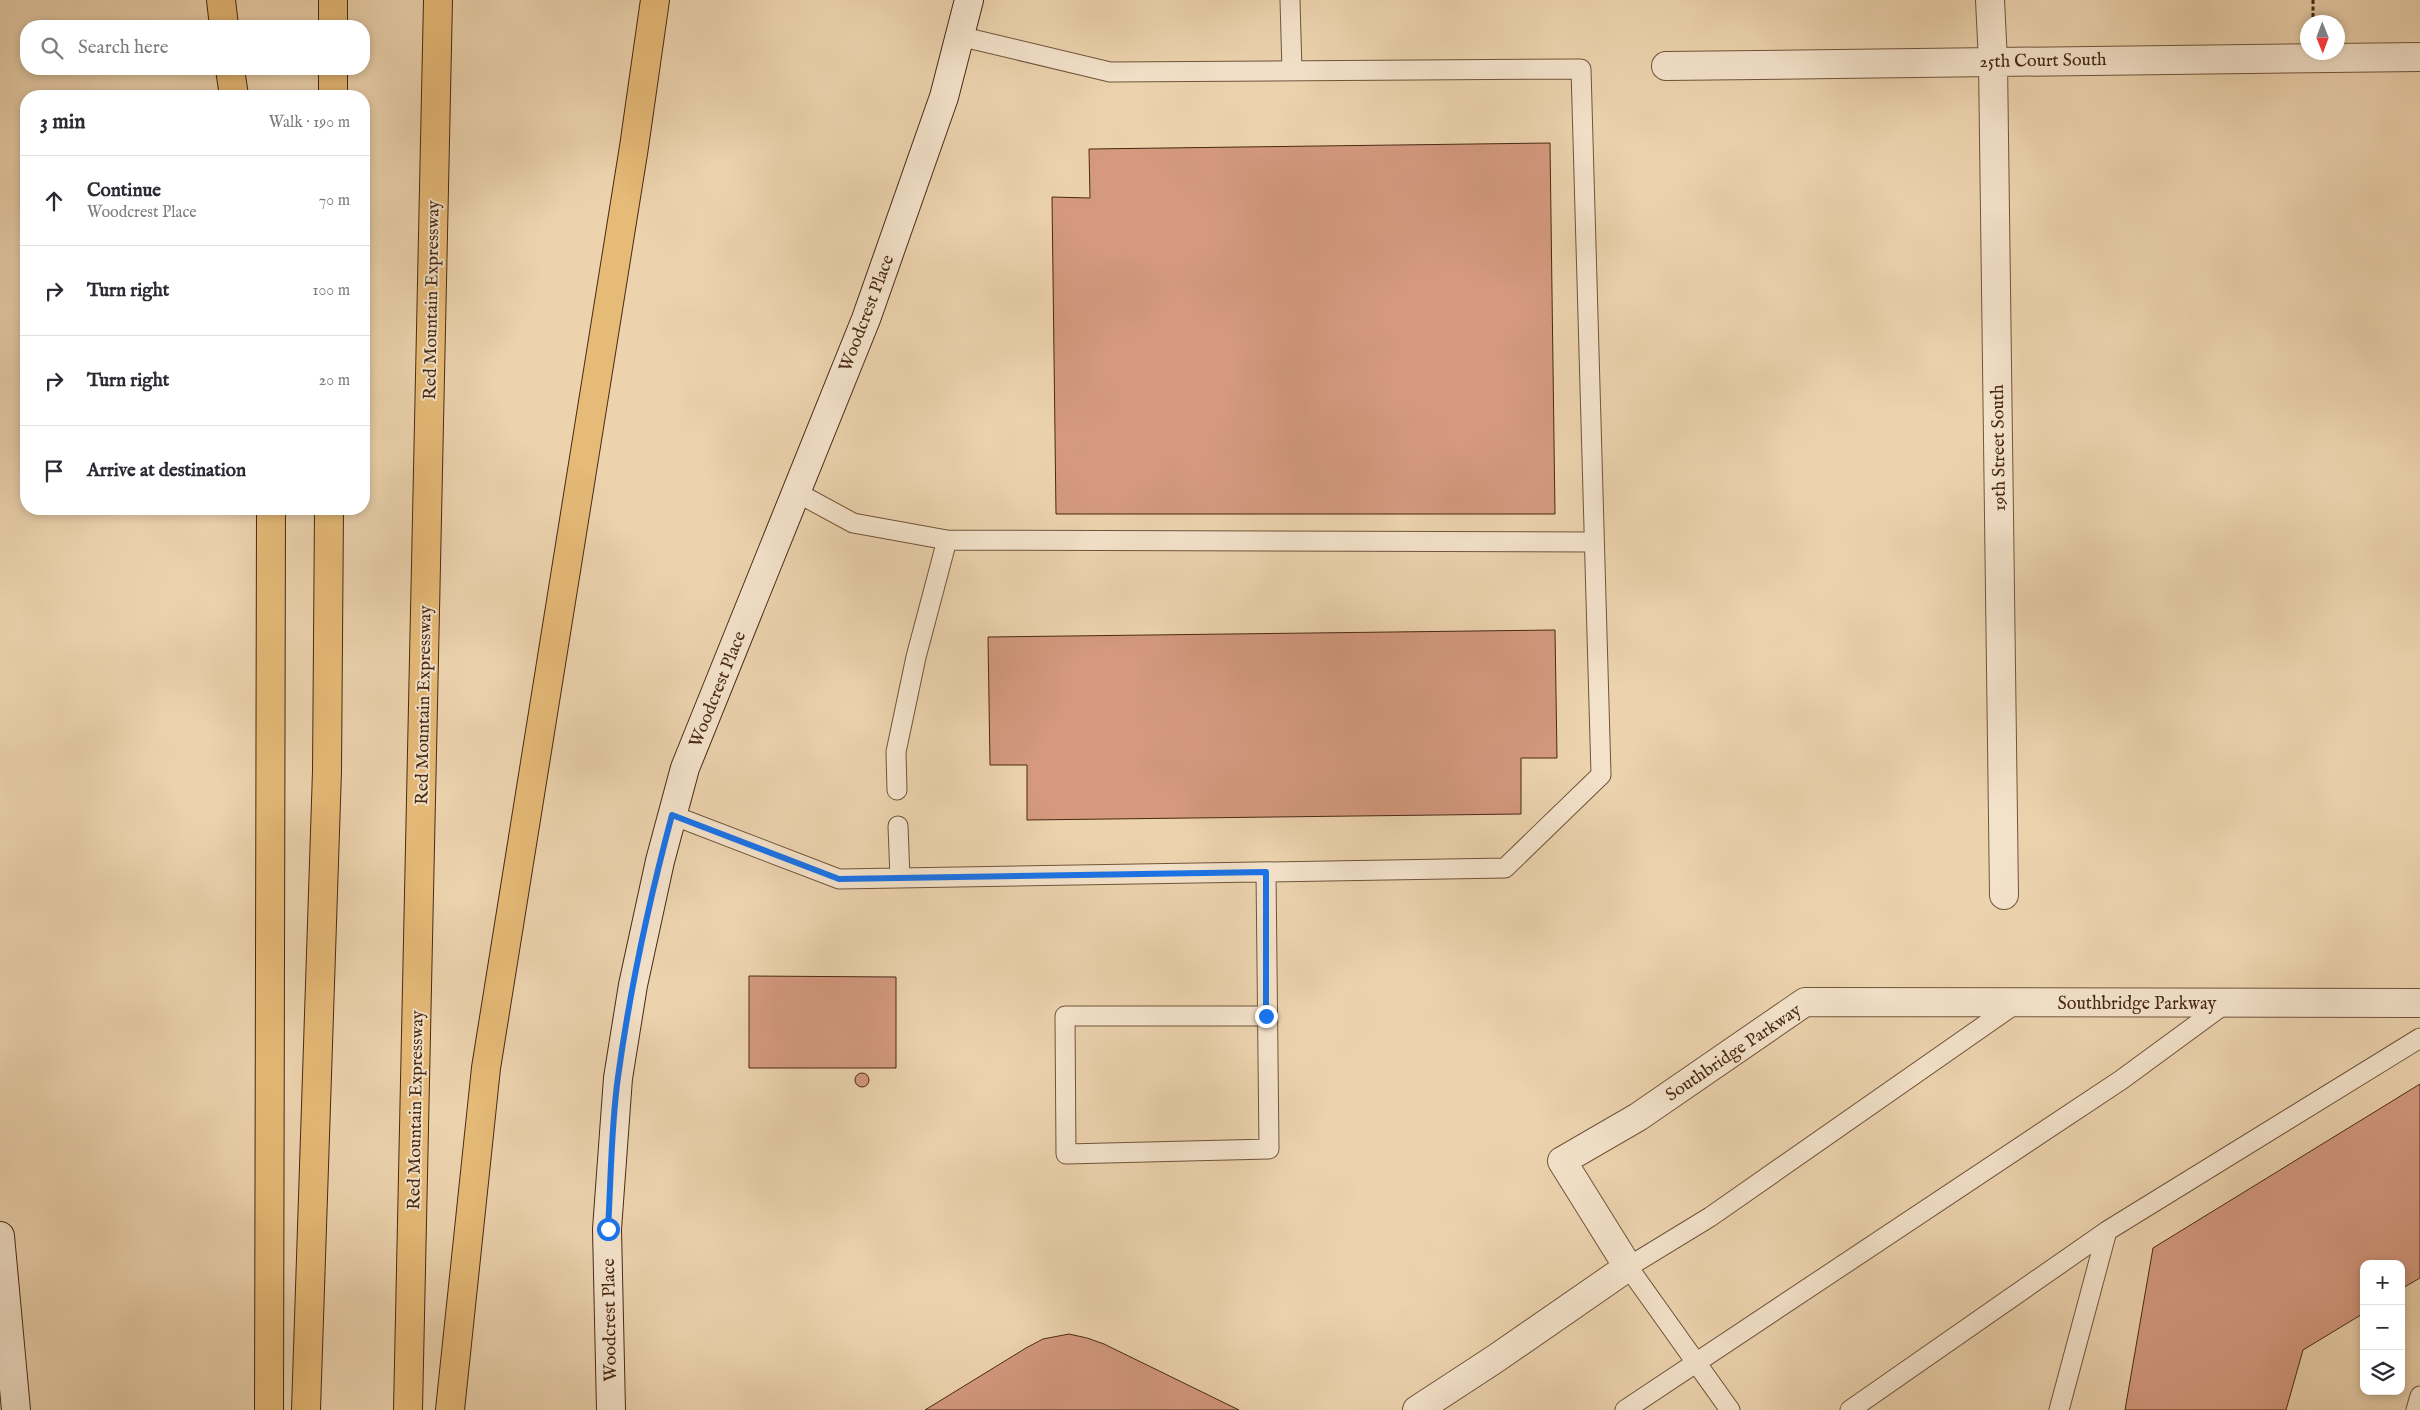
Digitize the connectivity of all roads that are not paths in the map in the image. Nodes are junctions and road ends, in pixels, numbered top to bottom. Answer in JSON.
{"nodes":[{"id":1,"x":221,"y":0,"type":"edge"},
{"id":2,"x":333,"y":0,"type":"edge"},
{"id":3,"x":438,"y":0,"type":"edge"},
{"id":4,"x":655,"y":0,"type":"edge"},
{"id":5,"x":969,"y":0,"type":"edge"},
{"id":6,"x":1290,"y":0,"type":"edge"},
{"id":7,"x":1990,"y":0,"type":"edge"},
{"id":8,"x":223,"y":20,"type":"edge"},
{"id":9,"x":333,"y":20,"type":"edge"},
{"id":10,"x":959,"y":36,"type":"junction"},
{"id":11,"x":2420,"y":57,"type":"edge"},
{"id":12,"x":1993,"y":61,"type":"junction"},
{"id":13,"x":1666,"y":66,"type":"dead end"},
{"id":14,"x":1292,"y":71,"type":"junction"},
{"id":15,"x":231,"y":75,"type":"edge"},
{"id":16,"x":333,"y":75,"type":"edge"},
{"id":17,"x":233,"y":90,"type":"edge"},
{"id":18,"x":333,"y":90,"type":"edge"},
{"id":19,"x":796,"y":492,"type":"junction"},
{"id":20,"x":271,"y":515,"type":"edge"},
{"id":21,"x":329,"y":515,"type":"edge"},
{"id":22,"x":947,"y":540,"type":"junction"},
{"id":23,"x":1594,"y":542,"type":"junction"},
{"id":24,"x":897,"y":790,"type":"dead end"},
{"id":25,"x":672,"y":815,"type":"junction"},
{"id":26,"x":898,"y":826,"type":"dead end"},
{"id":27,"x":1266,"y":872,"type":"junction"},
{"id":28,"x":900,"y":878,"type":"junction"},
{"id":29,"x":2004,"y":895,"type":"dead end"},
{"id":30,"x":2018,"y":1002,"type":"junction"},
{"id":31,"x":2226,"y":1003,"type":"junction"},
{"id":32,"x":2420,"y":1003,"type":"edge"},
{"id":33,"x":1266,"y":1016,"type":"junction"},
{"id":34,"x":2420,"y":1038,"type":"edge"},
{"id":35,"x":2107,"y":1231,"type":"junction"},
{"id":36,"x":0,"y":1236,"type":"edge"},
{"id":37,"x":1628,"y":1268,"type":"junction"},
{"id":38,"x":1696,"y":1361,"type":"junction"},
{"id":39,"x":2420,"y":1396,"type":"edge"},
{"id":40,"x":16,"y":1410,"type":"edge"},
{"id":41,"x":269,"y":1410,"type":"edge"},
{"id":42,"x":306,"y":1410,"type":"edge"},
{"id":43,"x":408,"y":1410,"type":"edge"},
{"id":44,"x":450,"y":1410,"type":"edge"},
{"id":45,"x":611,"y":1410,"type":"edge"},
{"id":46,"x":1417,"y":1410,"type":"edge"},
{"id":47,"x":1625,"y":1410,"type":"edge"},
{"id":48,"x":1730,"y":1410,"type":"edge"},
{"id":49,"x":1850,"y":1410,"type":"edge"},
{"id":50,"x":2059,"y":1410,"type":"edge"},
{"id":51,"x":2416,"y":1410,"type":"edge"}],
"edges":[{"from":1,"to":8,"type":"highway"},
{"from":2,"to":9,"type":"highway"},
{"from":3,"to":43,"type":"highway","name":"Red Mountain Expressway"},
{"from":4,"to":44,"type":"highway"},
{"from":5,"to":10,"type":"street","name":"Woodcrest Place"},
{"from":6,"to":14,"type":"lane"},
{"from":7,"to":12,"type":"street","name":"19th Street South"},
{"from":10,"to":14,"type":"lane"},
{"from":10,"to":19,"type":"street","name":"Woodcrest Place"},
{"from":11,"to":12,"type":"street","name":"25th Court South"},
{"from":12,"to":13,"type":"street","name":"25th Court South"},
{"from":12,"to":29,"type":"street","name":"19th Street South"},
{"from":14,"to":23,"type":"lane"},
{"from":15,"to":17,"type":"highway"},
{"from":16,"to":18,"type":"highway"},
{"from":19,"to":22,"type":"lane"},
{"from":19,"to":25,"type":"street","name":"Woodcrest Place"},
{"from":20,"to":41,"type":"highway"},
{"from":21,"to":42,"type":"highway"},
{"from":22,"to":23,"type":"lane"},
{"from":22,"to":24,"type":"lane"},
{"from":23,"to":27,"type":"lane"},
{"from":25,"to":28,"type":"lane"},
{"from":25,"to":45,"type":"street","name":"Woodcrest Place"},
{"from":26,"to":28,"type":"lane"},
{"from":27,"to":28,"type":"lane"},
{"from":27,"to":33,"type":"lane"},
{"from":30,"to":31,"type":"street","name":"Southbridge Parkway"},
{"from":30,"to":37,"type":"lane"},
{"from":30,"to":37,"type":"street","name":"Southbridge Parkway"},
{"from":31,"to":32,"type":"street","name":"Southbridge Parkway"},
{"from":31,"to":38,"type":"lane"},
{"from":33,"to":33,"type":"lane"},
{"from":34,"to":35,"type":"lane"},
{"from":35,"to":49,"type":"lane"},
{"from":35,"to":50,"type":"lane"},
{"from":36,"to":40,"type":"street"},
{"from":37,"to":38,"type":"lane"},
{"from":37,"to":46,"type":"street"},
{"from":38,"to":47,"type":"lane"},
{"from":38,"to":48,"type":"lane"},
{"from":39,"to":51,"type":"lane"}]}
